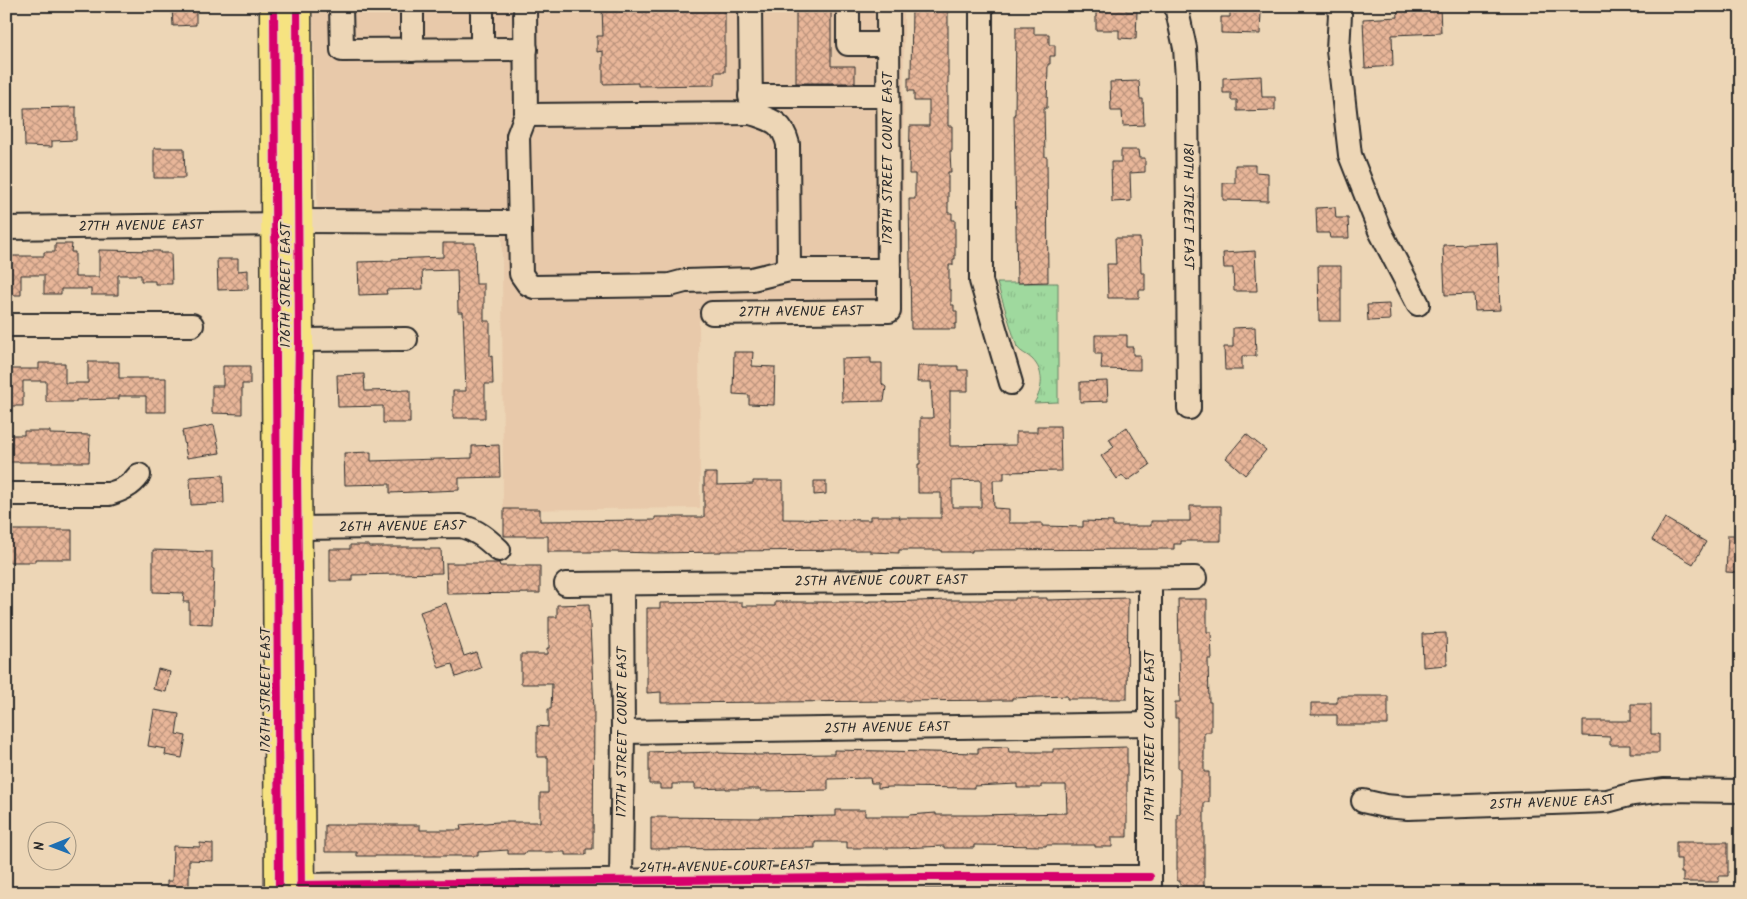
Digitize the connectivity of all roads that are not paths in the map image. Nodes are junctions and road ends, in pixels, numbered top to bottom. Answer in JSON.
{"nodes":[{"id":1,"x":274,"y":6,"type":"edge"},
{"id":2,"x":297,"y":6,"type":"edge"},
{"id":3,"x":341,"y":6,"type":"edge"},
{"id":4,"x":412,"y":6,"type":"edge"},
{"id":5,"x":482,"y":6,"type":"edge"},
{"id":6,"x":525,"y":6,"type":"edge"},
{"id":7,"x":750,"y":6,"type":"edge"},
{"id":8,"x":848,"y":6,"type":"edge"},
{"id":9,"x":888,"y":6,"type":"edge"},
{"id":10,"x":981,"y":6,"type":"edge"},
{"id":11,"x":1176,"y":6,"type":"edge"},
{"id":12,"x":1341,"y":9,"type":"edge"},
{"id":13,"x":888,"y":44,"type":"junction"},
{"id":14,"x":482,"y":49,"type":"junction"},
{"id":15,"x":526,"y":49,"type":"junction"},
{"id":16,"x":412,"y":50,"type":"junction"},
{"id":17,"x":888,"y":96,"type":"junction"},
{"id":18,"x":750,"y":104,"type":"junction"},
{"id":19,"x":526,"y":115,"type":"junction"},
{"id":20,"x":520,"y":222,"type":"junction"},
{"id":21,"x":287,"y":223,"type":"junction"},
{"id":22,"x":6,"y":228,"type":"edge"},
{"id":23,"x":789,"y":270,"type":"junction"},
{"id":24,"x":888,"y":270,"type":"junction"},
{"id":25,"x":1418,"y":304,"type":"dead end"},
{"id":26,"x":889,"y":311,"type":"joint"},
{"id":27,"x":712,"y":313,"type":"dead end"},
{"id":28,"x":192,"y":325,"type":"dead end"},
{"id":29,"x":6,"y":326,"type":"edge"},
{"id":30,"x":406,"y":339,"type":"dead end"},
{"id":31,"x":299,"y":340,"type":"junction"},
{"id":32,"x":1011,"y":383,"type":"dead end"},
{"id":33,"x":1189,"y":408,"type":"dead end"},
{"id":34,"x":276,"y":430,"type":"junction"},
{"id":35,"x":139,"y":475,"type":"dead end"},
{"id":36,"x":6,"y":494,"type":"edge"},
{"id":37,"x":297,"y":541,"type":"junction"},
{"id":38,"x":499,"y":550,"type":"dead end"},
{"id":39,"x":1195,"y":578,"type":"dead end"},
{"id":40,"x":1150,"y":579,"type":"junction"},
{"id":41,"x":566,"y":584,"type":"dead end"},
{"id":42,"x":622,"y":584,"type":"junction"},
{"id":43,"x":1151,"y":724,"type":"junction"},
{"id":44,"x":623,"y":732,"type":"junction"},
{"id":45,"x":1741,"y":791,"type":"edge"},
{"id":46,"x":1363,"y":801,"type":"dead end"},
{"id":47,"x":621,"y":880,"type":"junction"},
{"id":48,"x":819,"y":885,"type":"edge"},
{"id":49,"x":1150,"y":885,"type":"edge"},
{"id":50,"x":664,"y":886,"type":"edge"},
{"id":51,"x":508,"y":888,"type":"edge"},
{"id":52,"x":293,"y":890,"type":"edge"}],
"edges":[{"from":1,"to":21,"type":"main road","name":"176TH STREET EAST"},
{"from":2,"to":21,"type":"main road","name":"176TH STREET EAST"},
{"from":3,"to":16,"type":"street"},
{"from":4,"to":16,"type":"street"},
{"from":5,"to":14,"type":"street"},
{"from":6,"to":15,"type":"street"},
{"from":7,"to":18,"type":"street"},
{"from":8,"to":13,"type":"street"},
{"from":9,"to":13,"type":"street","name":"178TH STREET COURT EAST"},
{"from":10,"to":32,"type":"street"},
{"from":11,"to":33,"type":"street","name":"180TH STREET EAST"},
{"from":12,"to":25,"type":"street"},
{"from":13,"to":17,"type":"street","name":"178TH STREET COURT EAST"},
{"from":14,"to":15,"type":"street"},
{"from":14,"to":16,"type":"street"},
{"from":15,"to":19,"type":"street"},
{"from":17,"to":18,"type":"street"},
{"from":17,"to":24,"type":"street","name":"178TH STREET COURT EAST"},
{"from":18,"to":19,"type":"street"},
{"from":18,"to":23,"type":"street"},
{"from":19,"to":20,"type":"street"},
{"from":20,"to":21,"type":"street","name":"27TH AVENUE EAST"},
{"from":20,"to":23,"type":"street"},
{"from":21,"to":22,"type":"street","name":"27TH AVENUE EAST"},
{"from":21,"to":31,"type":"main road","name":"176TH STREET EAST"},
{"from":21,"to":34,"type":"main road","name":"176TH STREET EAST"},
{"from":23,"to":24,"type":"street"},
{"from":24,"to":26,"type":"street","name":"178TH STREET COURT EAST"},
{"from":26,"to":27,"type":"street","name":"27TH AVENUE EAST"},
{"from":28,"to":29,"type":"street"},
{"from":30,"to":31,"type":"street"},
{"from":31,"to":37,"type":"main road","name":"176TH STREET EAST"},
{"from":34,"to":37,"type":"main road"},
{"from":34,"to":52,"type":"main road","name":"176TH STREET EAST"},
{"from":35,"to":36,"type":"street"},
{"from":37,"to":38,"type":"street","name":"26TH AVENUE EAST"},
{"from":37,"to":52,"type":"main road","name":"176TH STREET EAST"},
{"from":39,"to":40,"type":"street","name":"25TH AVENUE COURT EAST"},
{"from":40,"to":42,"type":"street","name":"25TH AVENUE COURT EAST"},
{"from":40,"to":43,"type":"street","name":"179TH STREET COURT EAST"},
{"from":41,"to":42,"type":"street","name":"25TH AVENUE COURT EAST"},
{"from":42,"to":44,"type":"street","name":"177TH STREET COURT EAST"},
{"from":43,"to":44,"type":"street","name":"25TH AVENUE EAST"},
{"from":43,"to":49,"type":"street","name":"179TH STREET COURT EAST"},
{"from":44,"to":47,"type":"street","name":"177TH STREET COURT EAST"},
{"from":45,"to":46,"type":"street","name":"25TH AVENUE EAST"},
{"from":47,"to":50,"type":"street","name":"24TH AVENUE COURT EAST"},
{"from":47,"to":51,"type":"street","name":"24TH AVENUE COURT EAST"},
{"from":48,"to":49,"type":"street","name":"24TH AVENUE COURT EAST"},
{"from":48,"to":50,"type":"street","name":"24TH AVENUE COURT EAST"},
{"from":51,"to":52,"type":"street","name":"24TH AVENUE COURT EAST"}]}
